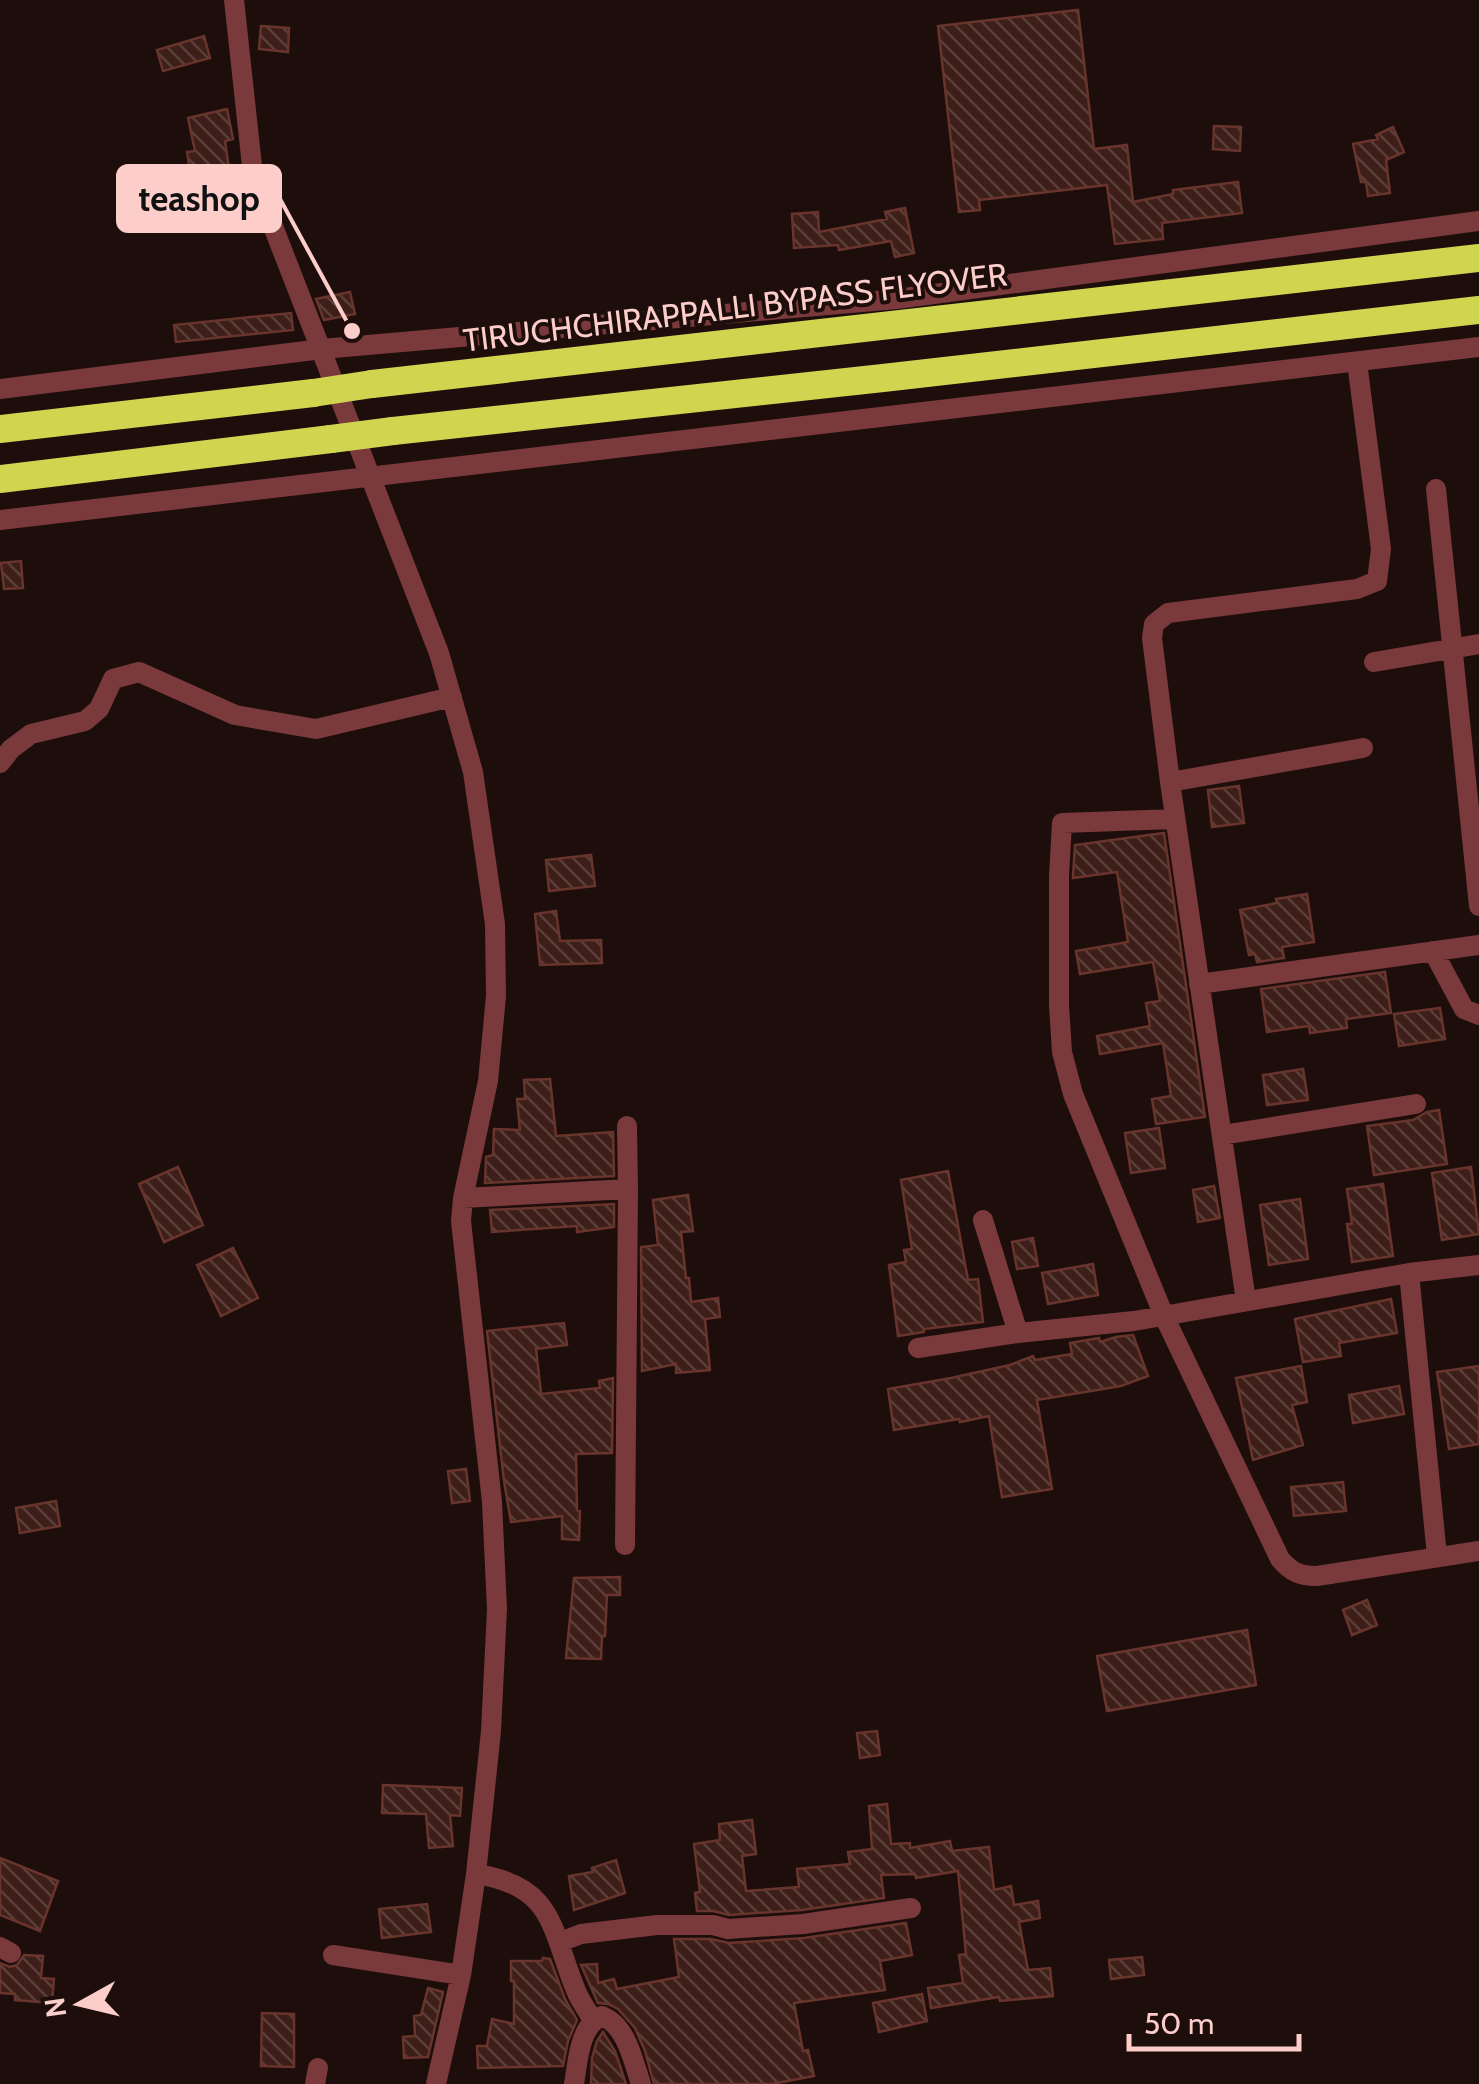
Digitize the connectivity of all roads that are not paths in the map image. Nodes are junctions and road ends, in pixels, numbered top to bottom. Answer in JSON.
{"nodes":[{"id":1,"x":234,"y":0,"type":"edge"},
{"id":2,"x":1479,"y":221,"type":"edge"},
{"id":3,"x":1479,"y":258,"type":"edge"},
{"id":4,"x":1479,"y":310,"type":"edge"},
{"id":5,"x":1479,"y":347,"type":"edge"},
{"id":6,"x":322,"y":350,"type":"junction"},
{"id":7,"x":1358,"y":362,"type":"junction"},
{"id":8,"x":0,"y":388,"type":"edge"},
{"id":9,"x":0,"y":429,"type":"edge"},
{"id":10,"x":371,"y":478,"type":"junction"},
{"id":11,"x":0,"y":479,"type":"edge"},
{"id":12,"x":1436,"y":489,"type":"dead end"},
{"id":13,"x":0,"y":520,"type":"edge"},
{"id":14,"x":1479,"y":644,"type":"edge"},
{"id":15,"x":1452,"y":649,"type":"junction"},
{"id":16,"x":1374,"y":662,"type":"dead end"},
{"id":17,"x":452,"y":697,"type":"junction"},
{"id":18,"x":1363,"y":748,"type":"dead end"},
{"id":19,"x":0,"y":763,"type":"edge"},
{"id":20,"x":1170,"y":782,"type":"junction"},
{"id":21,"x":1176,"y":820,"type":"junction"},
{"id":22,"x":1479,"y":906,"type":"edge"},
{"id":23,"x":1479,"y":945,"type":"edge"},
{"id":24,"x":1433,"y":952,"type":"junction"},
{"id":25,"x":1199,"y":984,"type":"junction"},
{"id":26,"x":1479,"y":1015,"type":"edge"},
{"id":27,"x":1416,"y":1104,"type":"dead end"},
{"id":28,"x":627,"y":1126,"type":"dead end"},
{"id":29,"x":1222,"y":1135,"type":"junction"},
{"id":30,"x":628,"y":1189,"type":"junction"},
{"id":31,"x":463,"y":1198,"type":"junction"},
{"id":32,"x":983,"y":1220,"type":"dead end"},
{"id":33,"x":1479,"y":1264,"type":"edge"},
{"id":34,"x":1409,"y":1273,"type":"junction"},
{"id":35,"x":1246,"y":1302,"type":"junction"},
{"id":36,"x":1164,"y":1316,"type":"junction"},
{"id":37,"x":1018,"y":1334,"type":"junction"},
{"id":38,"x":918,"y":1348,"type":"dead end"},
{"id":39,"x":625,"y":1545,"type":"dead end"},
{"id":40,"x":1479,"y":1551,"type":"edge"},
{"id":41,"x":1436,"y":1556,"type":"junction"},
{"id":42,"x":476,"y":1874,"type":"junction"},
{"id":43,"x":911,"y":1908,"type":"dead end"},
{"id":44,"x":560,"y":1942,"type":"junction"},
{"id":45,"x":334,"y":1956,"type":"dead end"},
{"id":46,"x":462,"y":1975,"type":"junction"},
{"id":47,"x":593,"y":2020,"type":"junction"},
{"id":48,"x":436,"y":2084,"type":"edge"},
{"id":49,"x":574,"y":2084,"type":"edge"},
{"id":50,"x":641,"y":2084,"type":"edge"}],
"edges":[{"from":1,"to":6,"type":"street"},
{"from":2,"to":6,"type":"street"},
{"from":3,"to":9,"type":"highway","name":"TIRUCHCHIRAPPALLI BYPASS FLYOVER","bridge":true},
{"from":4,"to":11,"type":"highway","bridge":true},
{"from":5,"to":7,"type":"street"},
{"from":6,"to":8,"type":"street"},
{"from":6,"to":10,"type":"street"},
{"from":7,"to":10,"type":"street"},
{"from":7,"to":20,"type":"street"},
{"from":10,"to":13,"type":"street"},
{"from":10,"to":17,"type":"street"},
{"from":12,"to":15,"type":"street"},
{"from":14,"to":15,"type":"street"},
{"from":15,"to":16,"type":"street"},
{"from":15,"to":22,"type":"street"},
{"from":17,"to":19,"type":"street"},
{"from":17,"to":31,"type":"street"},
{"from":18,"to":20,"type":"street"},
{"from":20,"to":21,"type":"street"},
{"from":21,"to":25,"type":"street"},
{"from":21,"to":36,"type":"street"},
{"from":23,"to":24,"type":"street"},
{"from":24,"to":25,"type":"street"},
{"from":24,"to":26,"type":"street"},
{"from":25,"to":29,"type":"street"},
{"from":27,"to":29,"type":"street"},
{"from":28,"to":30,"type":"street"},
{"from":29,"to":35,"type":"street"},
{"from":30,"to":31,"type":"street"},
{"from":30,"to":39,"type":"street"},
{"from":31,"to":42,"type":"street"},
{"from":32,"to":37,"type":"street"},
{"from":33,"to":34,"type":"street"},
{"from":34,"to":35,"type":"street"},
{"from":34,"to":41,"type":"street"},
{"from":35,"to":36,"type":"street"},
{"from":36,"to":37,"type":"street"},
{"from":36,"to":41,"type":"street"},
{"from":37,"to":38,"type":"street"},
{"from":40,"to":41,"type":"street"},
{"from":42,"to":44,"type":"street"},
{"from":42,"to":46,"type":"street"},
{"from":43,"to":44,"type":"street"},
{"from":44,"to":47,"type":"street"},
{"from":45,"to":46,"type":"street"},
{"from":46,"to":48,"type":"street"},
{"from":47,"to":49,"type":"street"},
{"from":47,"to":50,"type":"street"}]}
